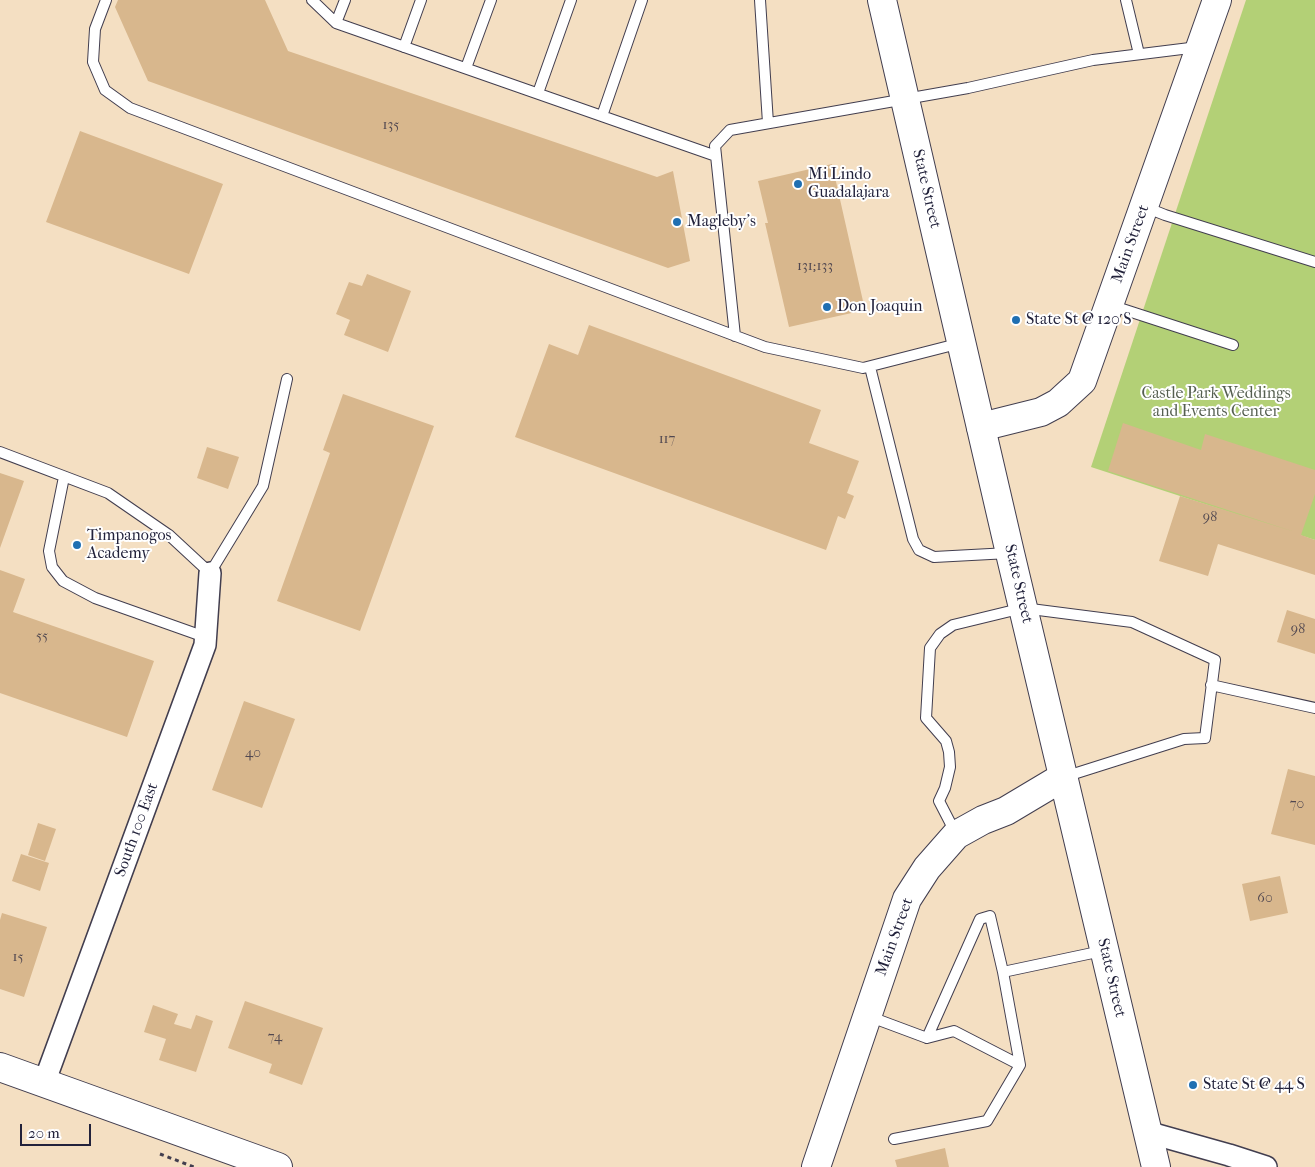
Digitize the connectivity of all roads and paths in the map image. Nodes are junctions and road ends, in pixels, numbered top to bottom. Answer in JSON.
{"nodes":[{"id":1,"x":106,"y":0,"type":"edge"},
{"id":2,"x":312,"y":0,"type":"edge"},
{"id":3,"x":345,"y":0,"type":"edge"},
{"id":4,"x":421,"y":0,"type":"edge"},
{"id":5,"x":491,"y":0,"type":"edge"},
{"id":6,"x":571,"y":0,"type":"edge"},
{"id":7,"x":642,"y":0,"type":"edge"},
{"id":8,"x":760,"y":0,"type":"edge"},
{"id":9,"x":882,"y":0,"type":"edge"},
{"id":10,"x":1126,"y":0,"type":"edge"},
{"id":11,"x":1217,"y":0,"type":"edge"},
{"id":12,"x":336,"y":23,"type":"junction"},
{"id":13,"x":404,"y":47,"type":"junction"},
{"id":14,"x":1201,"y":47,"type":"junction"},
{"id":15,"x":1139,"y":54,"type":"junction"},
{"id":16,"x":466,"y":68,"type":"junction"},
{"id":17,"x":538,"y":93,"type":"junction"},
{"id":18,"x":905,"y":99,"type":"junction"},
{"id":19,"x":602,"y":116,"type":"junction"},
{"id":20,"x":768,"y":123,"type":"junction"},
{"id":21,"x":716,"y":156,"type":"junction"},
{"id":22,"x":1144,"y":206,"type":"junction"},
{"id":23,"x":1315,"y":262,"type":"edge"},
{"id":24,"x":1109,"y":305,"type":"junction"},
{"id":25,"x":735,"y":336,"type":"junction"},
{"id":26,"x":962,"y":343,"type":"junction"},
{"id":27,"x":1233,"y":345,"type":"dead end"},
{"id":28,"x":870,"y":367,"type":"junction"},
{"id":29,"x":287,"y":379,"type":"dead end"},
{"id":30,"x":981,"y":427,"type":"junction"},
{"id":31,"x":0,"y":452,"type":"edge"},
{"id":32,"x":64,"y":477,"type":"junction"},
{"id":33,"x":1010,"y":553,"type":"junction"},
{"id":34,"x":210,"y":573,"type":"junction"},
{"id":35,"x":1024,"y":608,"type":"junction"},
{"id":36,"x":206,"y":637,"type":"junction"},
{"id":37,"x":1212,"y":685,"type":"junction"},
{"id":38,"x":1315,"y":708,"type":"edge"},
{"id":39,"x":1063,"y":777,"type":"junction"},
{"id":40,"x":956,"y":835,"type":"junction"},
{"id":41,"x":1104,"y":950,"type":"junction"},
{"id":42,"x":1003,"y":972,"type":"junction"},
{"id":43,"x":867,"y":1016,"type":"junction"},
{"id":44,"x":928,"y":1038,"type":"junction"},
{"id":45,"x":1020,"y":1065,"type":"junction"},
{"id":46,"x":0,"y":1066,"type":"edge"},
{"id":47,"x":44,"y":1083,"type":"junction"},
{"id":48,"x":1147,"y":1132,"type":"junction"},
{"id":49,"x":894,"y":1139,"type":"dead end"},
{"id":50,"x":278,"y":1167,"type":"edge"},
{"id":51,"x":816,"y":1167,"type":"edge"},
{"id":52,"x":1156,"y":1167,"type":"edge"},
{"id":53,"x":1266,"y":1167,"type":"edge"}],
"edges":[{"from":1,"to":25,"type":"lane"},
{"from":2,"to":12,"type":"lane"},
{"from":3,"to":12,"type":"lane"},
{"from":4,"to":13,"type":"lane"},
{"from":5,"to":16,"type":"lane"},
{"from":6,"to":17,"type":"lane"},
{"from":7,"to":19,"type":"lane"},
{"from":8,"to":20,"type":"lane"},
{"from":9,"to":18,"type":"street","name":"State Street"},
{"from":10,"to":15,"type":"lane"},
{"from":11,"to":14,"type":"street","name":"Main Street"},
{"from":12,"to":13,"type":"lane"},
{"from":13,"to":16,"type":"lane"},
{"from":14,"to":15,"type":"lane"},
{"from":14,"to":22,"type":"street","name":"Main Street"},
{"from":15,"to":18,"type":"lane"},
{"from":16,"to":17,"type":"lane"},
{"from":17,"to":19,"type":"lane"},
{"from":18,"to":20,"type":"lane"},
{"from":18,"to":26,"type":"street","name":"State Street"},
{"from":19,"to":21,"type":"lane"},
{"from":20,"to":21,"type":"lane"},
{"from":21,"to":25,"type":"lane"},
{"from":22,"to":23,"type":"lane"},
{"from":22,"to":24,"type":"street","name":"Main Street"},
{"from":24,"to":27,"type":"lane"},
{"from":24,"to":30,"type":"street","name":"Main Street"},
{"from":25,"to":28,"type":"lane"},
{"from":26,"to":28,"type":"lane"},
{"from":26,"to":30,"type":"street","name":"State Street"},
{"from":28,"to":33,"type":"lane"},
{"from":29,"to":34,"type":"lane"},
{"from":30,"to":33,"type":"street","name":"State Street"},
{"from":31,"to":32,"type":"lane"},
{"from":32,"to":34,"type":"lane"},
{"from":32,"to":36,"type":"lane"},
{"from":33,"to":35,"type":"street","name":"State Street"},
{"from":34,"to":36,"type":"street","name":"South 100 East"},
{"from":35,"to":37,"type":"lane"},
{"from":35,"to":39,"type":"street","name":"State Street"},
{"from":35,"to":40,"type":"lane"},
{"from":36,"to":47,"type":"street","name":"South 100 East"},
{"from":37,"to":38,"type":"lane"},
{"from":37,"to":39,"type":"lane"},
{"from":39,"to":40,"type":"street","name":"Main Street"},
{"from":39,"to":41,"type":"street","name":"State Street"},
{"from":40,"to":43,"type":"street","name":"Main Street"},
{"from":41,"to":42,"type":"lane"},
{"from":41,"to":48,"type":"street","name":"State Street"},
{"from":42,"to":44,"type":"lane"},
{"from":42,"to":45,"type":"lane"},
{"from":43,"to":44,"type":"lane"},
{"from":43,"to":51,"type":"street","name":"Main Street"},
{"from":44,"to":45,"type":"lane"},
{"from":45,"to":49,"type":"lane"},
{"from":46,"to":47,"type":"street"},
{"from":47,"to":50,"type":"street"},
{"from":48,"to":52,"type":"street","name":"State Street"},
{"from":48,"to":53,"type":"street"}]}
